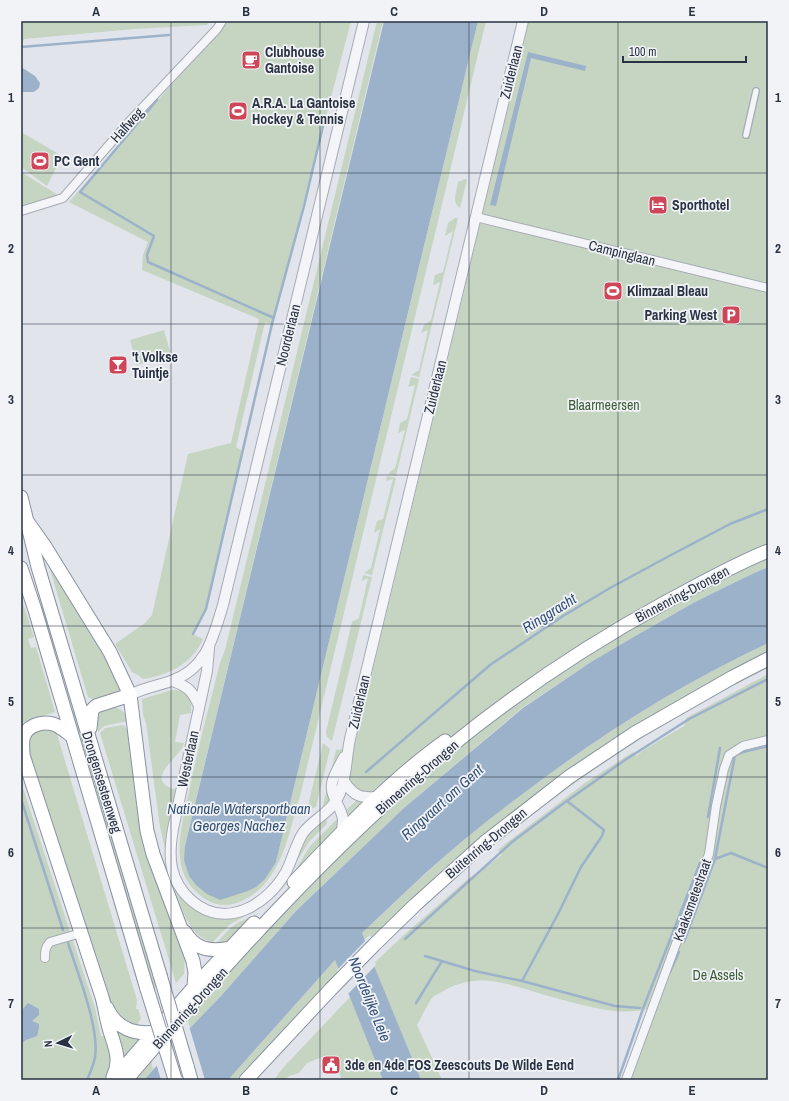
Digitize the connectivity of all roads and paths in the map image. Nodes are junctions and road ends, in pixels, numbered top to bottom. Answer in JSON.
{"nodes":[{"id":1,"x":222,"y":21,"type":"edge"},
{"id":2,"x":364,"y":21,"type":"edge"},
{"id":3,"x":523,"y":21,"type":"edge"},
{"id":4,"x":756,"y":91,"type":"dead end"},
{"id":5,"x":746,"y":135,"type":"dead end"},
{"id":6,"x":21,"y":211,"type":"edge"},
{"id":7,"x":476,"y":217,"type":"junction"},
{"id":8,"x":768,"y":288,"type":"edge"},
{"id":9,"x":21,"y":497,"type":"edge"},
{"id":10,"x":27,"y":521,"type":"junction"},
{"id":11,"x":768,"y":551,"type":"edge"},
{"id":12,"x":21,"y":568,"type":"edge"},
{"id":13,"x":209,"y":648,"type":"junction"},
{"id":14,"x":768,"y":659,"type":"edge"},
{"id":15,"x":172,"y":681,"type":"junction"},
{"id":16,"x":130,"y":695,"type":"junction"},
{"id":17,"x":199,"y":708,"type":"junction"},
{"id":18,"x":481,"y":723,"type":"junction"},
{"id":19,"x":72,"y":736,"type":"junction"},
{"id":20,"x":89,"y":738,"type":"junction"},
{"id":21,"x":768,"y":740,"type":"edge"},
{"id":22,"x":22,"y":752,"type":"edge"},
{"id":23,"x":347,"y":753,"type":"junction"},
{"id":24,"x":344,"y":781,"type":"junction"},
{"id":25,"x":379,"y":797,"type":"junction"},
{"id":26,"x":336,"y":802,"type":"junction"},
{"id":27,"x":342,"y":832,"type":"junction"},
{"id":28,"x":303,"y":833,"type":"joint"},
{"id":29,"x":176,"y":915,"type":"junction"},
{"id":30,"x":76,"y":934,"type":"junction"},
{"id":31,"x":230,"y":948,"type":"junction"},
{"id":32,"x":45,"y":958,"type":"dead end"},
{"id":33,"x":335,"y":985,"type":"junction"},
{"id":34,"x":194,"y":987,"type":"junction"},
{"id":35,"x":102,"y":997,"type":"junction"},
{"id":36,"x":154,"y":1032,"type":"junction"},
{"id":37,"x":112,"y":1080,"type":"edge"},
{"id":38,"x":126,"y":1080,"type":"edge"},
{"id":39,"x":175,"y":1080,"type":"edge"},
{"id":40,"x":191,"y":1080,"type":"edge"},
{"id":41,"x":246,"y":1080,"type":"edge"},
{"id":42,"x":258,"y":1080,"type":"edge"},
{"id":43,"x":626,"y":1080,"type":"edge"}],
"edges":[{"from":1,"to":6,"type":"street","name":"Halfweg"},
{"from":2,"to":13,"type":"street","name":"Noorderlaan"},
{"from":3,"to":7,"type":"street","name":"Zuiderlaan"},
{"from":4,"to":5,"type":"street"},
{"from":7,"to":8,"type":"street","name":"Campinglaan"},
{"from":7,"to":23,"type":"street","name":"Zuiderlaan"},
{"from":9,"to":10,"type":"highway","name":"Drongensesteenweg"},
{"from":10,"to":16,"type":"highway"},
{"from":10,"to":20,"type":"highway","name":"Drongensesteenweg"},
{"from":11,"to":18,"type":"highway","name":"Binnenring-Drongen"},
{"from":12,"to":19,"type":"highway","name":"Drongensesteenweg"},
{"from":13,"to":15,"type":"street"},
{"from":13,"to":17,"type":"street","name":"Westerlaan"},
{"from":14,"to":33,"type":"highway","name":"Buitenring-Drongen"},
{"from":15,"to":16,"type":"street"},
{"from":15,"to":17,"type":"street"},
{"from":16,"to":20,"type":"highway"},
{"from":16,"to":29,"type":"highway"},
{"from":17,"to":28,"type":"street","name":"Westerlaan"},
{"from":18,"to":25,"type":"highway"},
{"from":18,"to":38,"type":"highway","name":"Binnenring-Drongen"},
{"from":19,"to":22,"type":"highway"},
{"from":19,"to":39,"type":"highway","name":"Drongensesteenweg","bridge":true},
{"from":20,"to":40,"type":"highway","name":"Drongensesteenweg","bridge":true},
{"from":21,"to":43,"type":"street","name":"Kaaksmetestraat"},
{"from":22,"to":30,"type":"highway"},
{"from":23,"to":24,"type":"street","name":"Zuiderlaan"},
{"from":23,"to":26,"type":"street","name":"Zuiderlaan"},
{"from":24,"to":25,"type":"street"},
{"from":24,"to":26,"type":"street","name":"Zuiderlaan"},
{"from":25,"to":27,"type":"highway"},
{"from":26,"to":27,"type":"street","name":"Zuiderlaan"},
{"from":26,"to":28,"type":"street","name":"Zuiderlaan"},
{"from":27,"to":31,"type":"highway"},
{"from":29,"to":31,"type":"highway"},
{"from":29,"to":34,"type":"highway"},
{"from":30,"to":32,"type":"street"},
{"from":30,"to":35,"type":"highway"},
{"from":31,"to":34,"type":"highway"},
{"from":33,"to":41,"type":"highway","name":"Buitenring-Drongen"},
{"from":33,"to":42,"type":"highway"},
{"from":34,"to":36,"type":"highway"},
{"from":35,"to":36,"type":"highway"},
{"from":35,"to":37,"type":"highway"},
{"from":36,"to":37,"type":"highway"}]}
